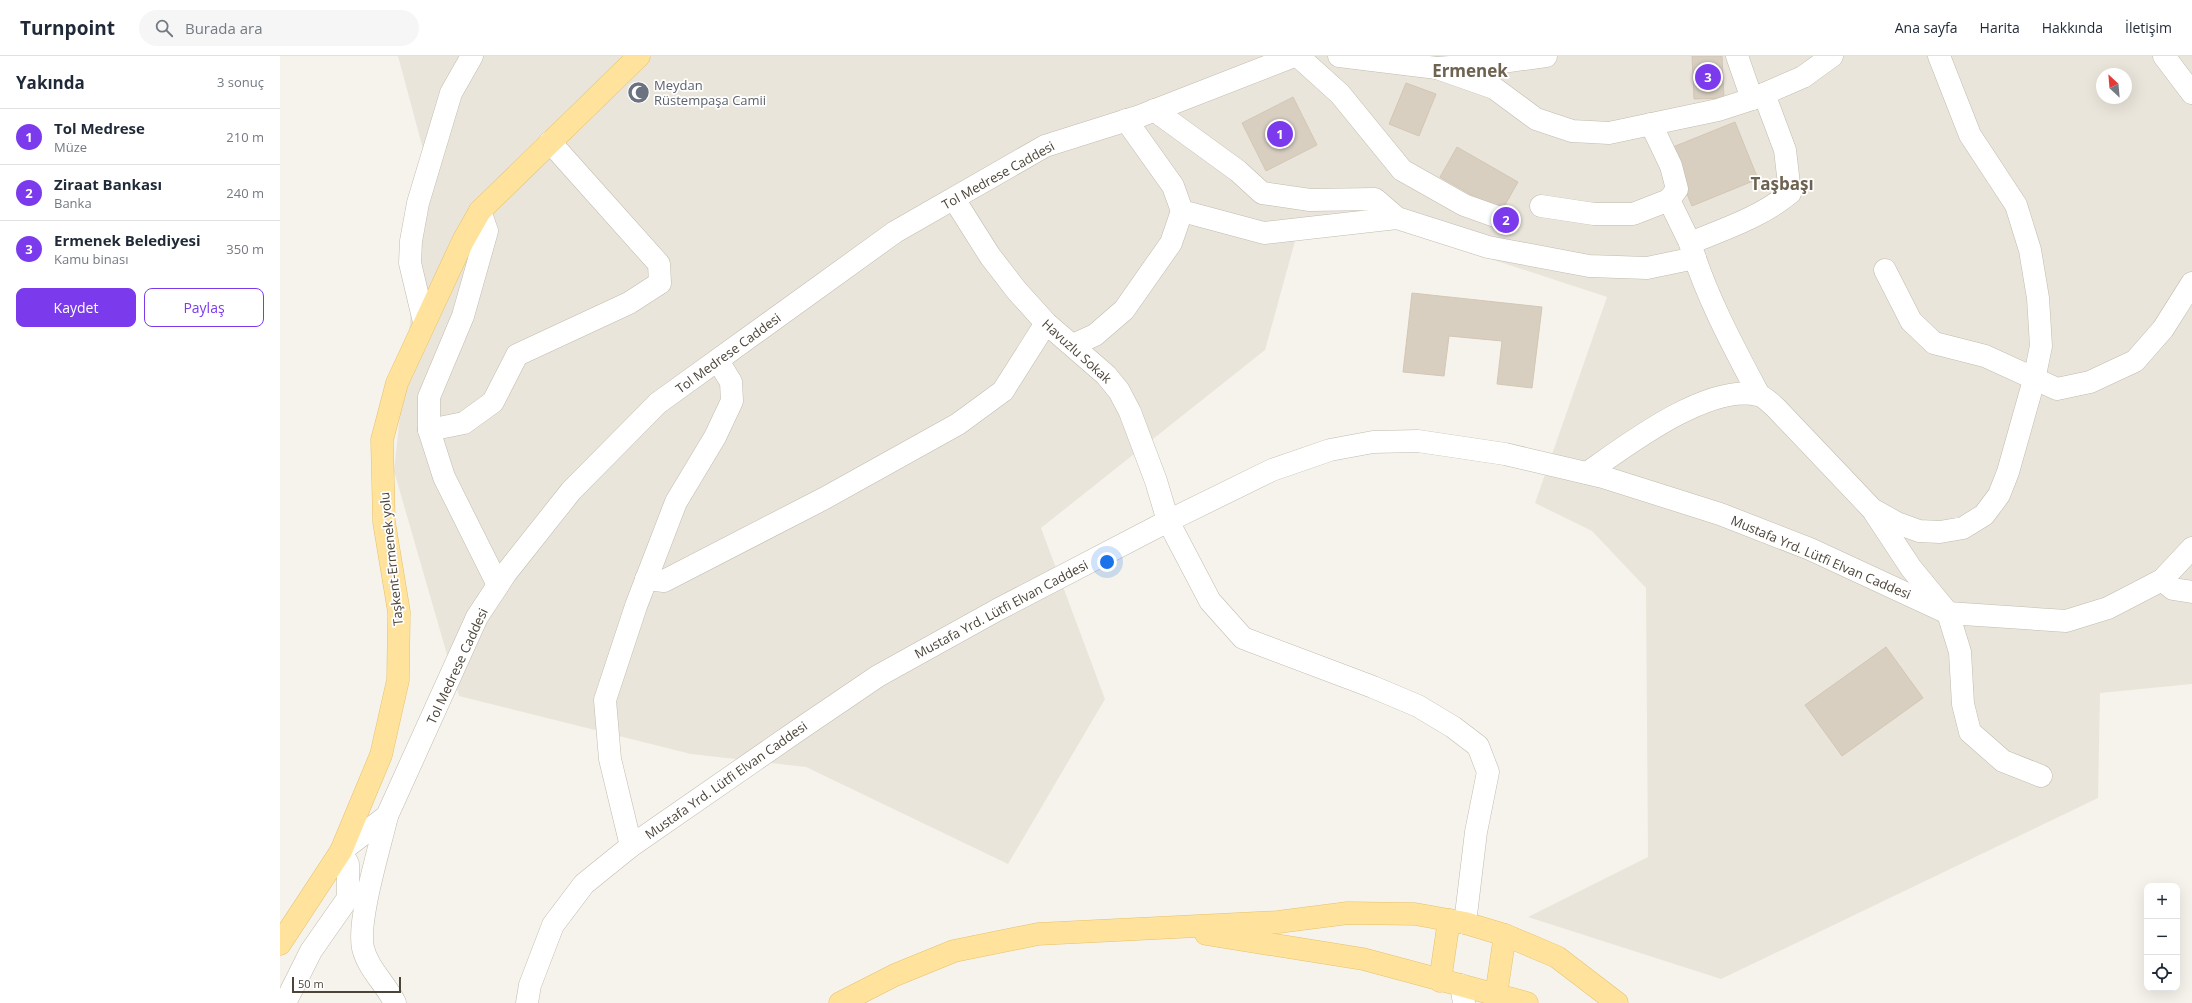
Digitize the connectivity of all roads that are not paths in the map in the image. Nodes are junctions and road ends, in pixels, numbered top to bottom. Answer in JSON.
{"nodes":[{"id":1,"x":472,"y":56,"type":"edge"},
{"id":2,"x":639,"y":56,"type":"edge"},
{"id":3,"x":1294,"y":56,"type":"edge"},
{"id":4,"x":1298,"y":56,"type":"edge"},
{"id":5,"x":1340,"y":56,"type":"edge"},
{"id":6,"x":1546,"y":56,"type":"edge"},
{"id":7,"x":1737,"y":56,"type":"edge"},
{"id":8,"x":1832,"y":56,"type":"edge"},
{"id":9,"x":1939,"y":56,"type":"edge"},
{"id":10,"x":2164,"y":56,"type":"edge"},
{"id":11,"x":1488,"y":60,"type":"edge"},
{"id":12,"x":1436,"y":68,"type":"junction"},
{"id":13,"x":2192,"y":93,"type":"edge"},
{"id":14,"x":1758,"y":96,"type":"junction"},
{"id":15,"x":1154,"y":110,"type":"junction"},
{"id":16,"x":1126,"y":120,"type":"junction"},
{"id":17,"x":1650,"y":124,"type":"junction"},
{"id":18,"x":550,"y":142,"type":"junction"},
{"id":19,"x":954,"y":198,"type":"junction"},
{"id":20,"x":1669,"y":200,"type":"junction"},
{"id":21,"x":1541,"y":206,"type":"dead end"},
{"id":22,"x":480,"y":211,"type":"junction"},
{"id":23,"x":1182,"y":211,"type":"junction"},
{"id":24,"x":1397,"y":218,"type":"junction"},
{"id":25,"x":1506,"y":220,"type":"dead end"},
{"id":26,"x":1692,"y":251,"type":"junction"},
{"id":27,"x":1885,"y":270,"type":"dead end"},
{"id":28,"x":2192,"y":283,"type":"edge"},
{"id":29,"x":424,"y":322,"type":"junction"},
{"id":30,"x":1046,"y":323,"type":"junction"},
{"id":31,"x":1073,"y":345,"type":"junction"},
{"id":32,"x":718,"y":361,"type":"junction"},
{"id":33,"x":2034,"y":380,"type":"junction"},
{"id":34,"x":1759,"y":395,"type":"junction"},
{"id":35,"x":429,"y":430,"type":"junction"},
{"id":36,"x":1587,"y":473,"type":"junction"},
{"id":37,"x":1872,"y":509,"type":"junction"},
{"id":38,"x":1168,"y":521,"type":"junction"},
{"id":39,"x":2192,"y":548,"type":"edge"},
{"id":40,"x":646,"y":579,"type":"junction"},
{"id":41,"x":2162,"y":580,"type":"junction"},
{"id":42,"x":498,"y":585,"type":"junction"},
{"id":43,"x":2192,"y":592,"type":"edge"},
{"id":44,"x":1948,"y":613,"type":"junction"},
{"id":45,"x":2041,"y":776,"type":"dead end"},
{"id":46,"x":386,"y":816,"type":"junction"},
{"id":47,"x":631,"y":846,"type":"junction"},
{"id":48,"x":341,"y":851,"type":"junction"},
{"id":49,"x":1457,"y":922,"type":"junction"},
{"id":50,"x":1166,"y":927,"type":"junction"},
{"id":51,"x":1505,"y":935,"type":"junction"},
{"id":52,"x":280,"y":944,"type":"edge"},
{"id":53,"x":1440,"y":981,"type":"junction"},
{"id":54,"x":1462,"y":994,"type":"edge"},
{"id":55,"x":1496,"y":995,"type":"junction"},
{"id":56,"x":285,"y":1003,"type":"edge"},
{"id":57,"x":395,"y":1003,"type":"edge"},
{"id":58,"x":527,"y":1003,"type":"edge"},
{"id":59,"x":840,"y":1003,"type":"edge"},
{"id":60,"x":1527,"y":1003,"type":"edge"},
{"id":61,"x":1617,"y":1003,"type":"edge"}],
"edges":[{"from":1,"to":29,"type":"street"},
{"from":2,"to":18,"type":"main road","name":"Taşkent-Ermenek yolu"},
{"from":3,"to":15,"type":"street","name":"Tol Medrese Caddesi"},
{"from":4,"to":25,"type":"street"},
{"from":5,"to":12,"type":"street"},
{"from":6,"to":11,"type":"street"},
{"from":7,"to":14,"type":"street"},
{"from":8,"to":14,"type":"street"},
{"from":9,"to":33,"type":"street"},
{"from":10,"to":13,"type":"street"},
{"from":11,"to":12,"type":"street"},
{"from":12,"to":17,"type":"street"},
{"from":14,"to":17,"type":"street"},
{"from":14,"to":26,"type":"street"},
{"from":15,"to":16,"type":"street","name":"Tol Medrese Caddesi"},
{"from":15,"to":24,"type":"street"},
{"from":16,"to":19,"type":"street","name":"Tol Medrese Caddesi"},
{"from":16,"to":23,"type":"street"},
{"from":17,"to":20,"type":"street"},
{"from":18,"to":22,"type":"main road","name":"Taşkent-Ermenek yolu"},
{"from":18,"to":35,"type":"street"},
{"from":19,"to":30,"type":"street","name":"Havuzlu Sokak"},
{"from":19,"to":32,"type":"street","name":"Tol Medrese Caddesi"},
{"from":20,"to":21,"type":"street"},
{"from":20,"to":26,"type":"street"},
{"from":22,"to":29,"type":"main road","name":"Taşkent-Ermenek yolu"},
{"from":22,"to":35,"type":"street"},
{"from":23,"to":24,"type":"street"},
{"from":23,"to":31,"type":"street"},
{"from":24,"to":26,"type":"street"},
{"from":26,"to":34,"type":"street"},
{"from":27,"to":33,"type":"street"},
{"from":28,"to":33,"type":"street"},
{"from":29,"to":48,"type":"main road","name":"Taşkent-Ermenek yolu"},
{"from":30,"to":31,"type":"street","name":"Havuzlu Sokak"},
{"from":30,"to":40,"type":"street"},
{"from":31,"to":38,"type":"street","name":"Havuzlu Sokak"},
{"from":32,"to":40,"type":"street"},
{"from":32,"to":42,"type":"street","name":"Tol Medrese Caddesi"},
{"from":33,"to":37,"type":"street"},
{"from":34,"to":36,"type":"street"},
{"from":34,"to":37,"type":"street"},
{"from":35,"to":42,"type":"street"},
{"from":36,"to":38,"type":"street","name":"Mustafa Yrd. Lütfi Elvan Caddesi"},
{"from":36,"to":44,"type":"street","name":"Mustafa Yrd. Lütfi Elvan Caddesi"},
{"from":37,"to":44,"type":"street"},
{"from":38,"to":47,"type":"street","name":"Mustafa Yrd. Lütfi Elvan Caddesi"},
{"from":38,"to":49,"type":"street","name":"Havuzlu Sokak"},
{"from":39,"to":41,"type":"street","name":"Mustafa Yrd. Lütfi Elvan Caddesi"},
{"from":40,"to":47,"type":"street"},
{"from":41,"to":43,"type":"street"},
{"from":41,"to":44,"type":"street","name":"Mustafa Yrd. Lütfi Elvan Caddesi"},
{"from":42,"to":46,"type":"street","name":"Tol Medrese Caddesi"},
{"from":44,"to":45,"type":"street"},
{"from":46,"to":48,"type":"street","name":"Tol Medrese Caddesi"},
{"from":46,"to":57,"type":"street"},
{"from":47,"to":58,"type":"street","name":"Mustafa Yrd. Lütfi Elvan Caddesi"},
{"from":48,"to":52,"type":"main road","name":"Taşkent-Ermenek yolu"},
{"from":48,"to":56,"type":"street"},
{"from":49,"to":50,"type":"main road"},
{"from":49,"to":51,"type":"main road"},
{"from":49,"to":53,"type":"main road"},
{"from":50,"to":53,"type":"main road"},
{"from":50,"to":59,"type":"main road"},
{"from":51,"to":55,"type":"main road"},
{"from":51,"to":61,"type":"main road"},
{"from":53,"to":54,"type":"main road"},
{"from":54,"to":55,"type":"main road"},
{"from":55,"to":60,"type":"main road"}]}
